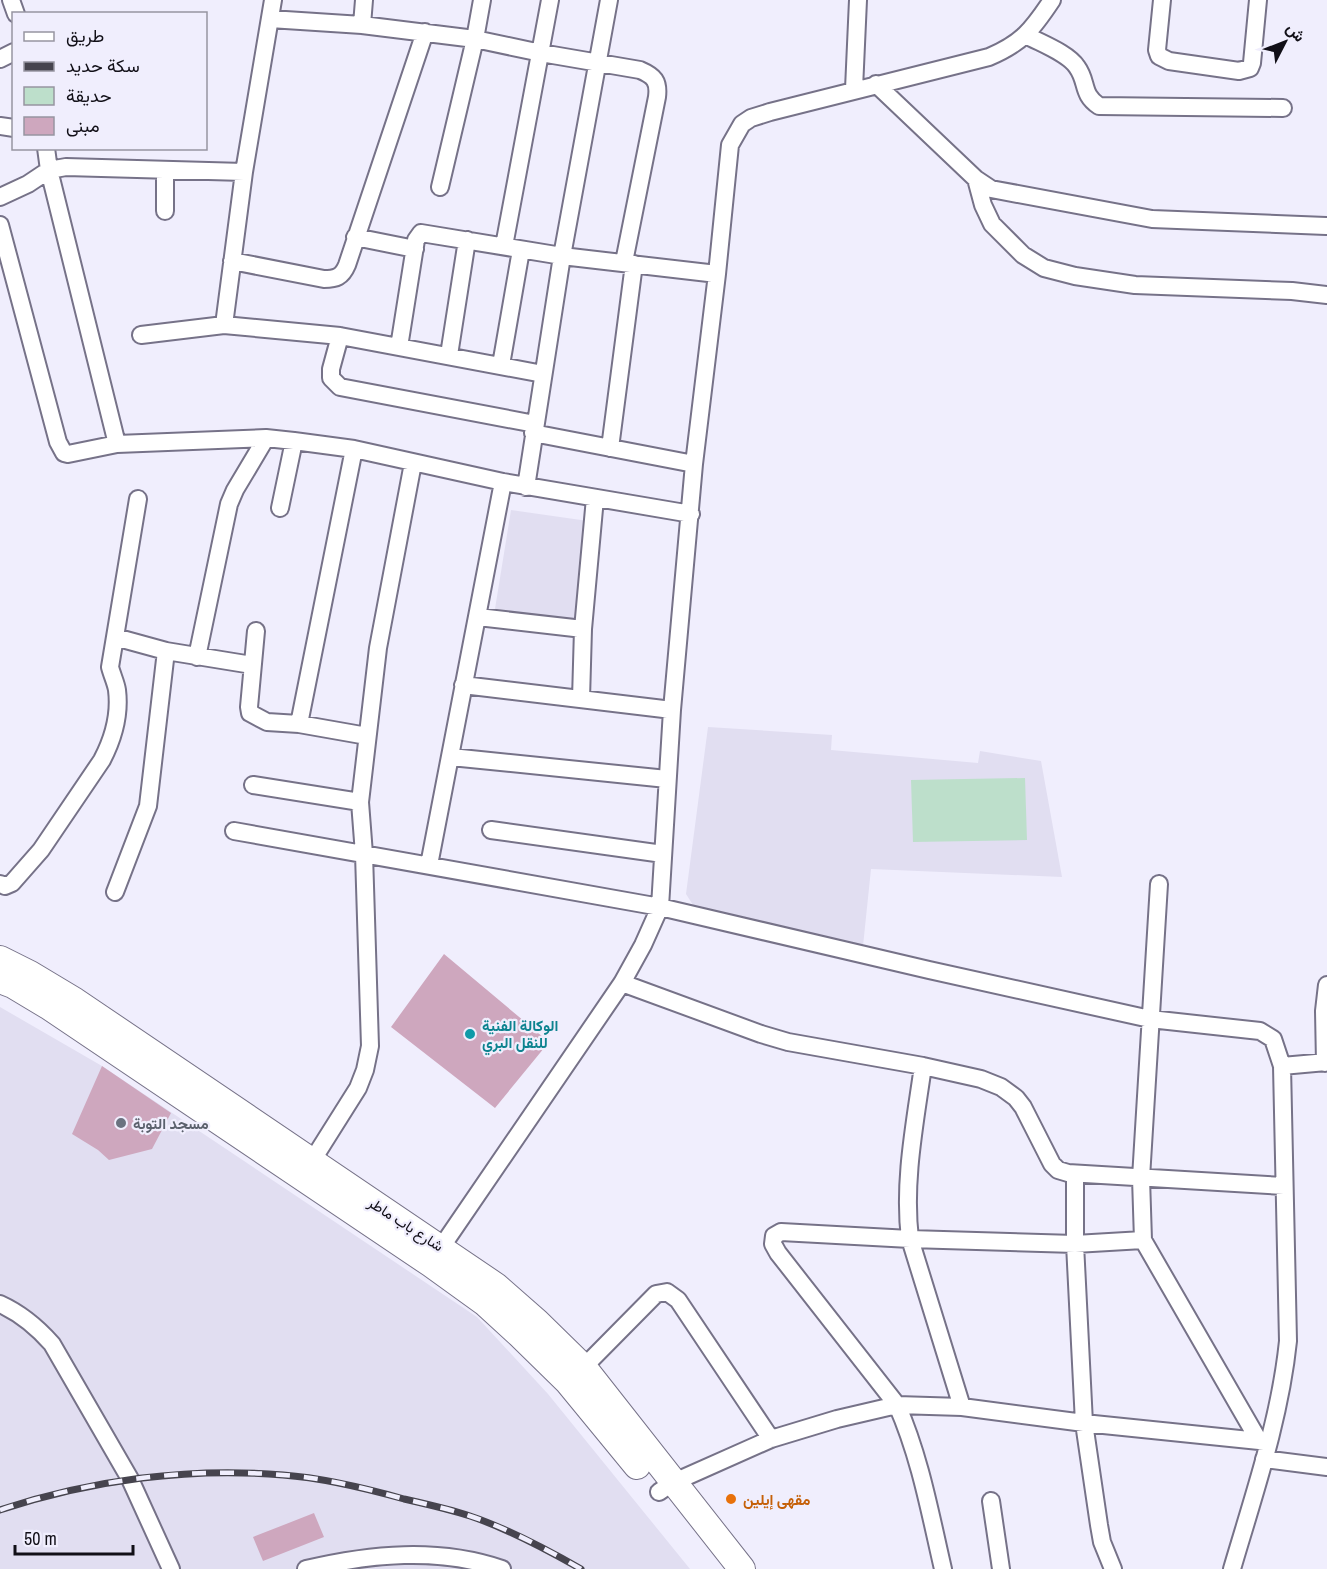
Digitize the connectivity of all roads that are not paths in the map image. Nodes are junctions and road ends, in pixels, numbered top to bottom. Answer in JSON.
{"nodes":[{"id":1,"x":273,"y":0,"type":"edge"},
{"id":2,"x":364,"y":0,"type":"edge"},
{"id":3,"x":482,"y":0,"type":"edge"},
{"id":4,"x":550,"y":0,"type":"edge"},
{"id":5,"x":609,"y":0,"type":"edge"},
{"id":6,"x":858,"y":0,"type":"edge"},
{"id":7,"x":1052,"y":0,"type":"edge"},
{"id":8,"x":1162,"y":0,"type":"edge"},
{"id":9,"x":1258,"y":0,"type":"edge"},
{"id":10,"x":270,"y":19,"type":"junction"},
{"id":11,"x":362,"y":25,"type":"junction"},
{"id":12,"x":424,"y":32,"type":"junction"},
{"id":13,"x":1026,"y":35,"type":"junction"},
{"id":14,"x":475,"y":39,"type":"junction"},
{"id":15,"x":541,"y":53,"type":"junction"},
{"id":16,"x":597,"y":63,"type":"junction"},
{"id":17,"x":876,"y":84,"type":"junction"},
{"id":18,"x":854,"y":89,"type":"junction"},
{"id":19,"x":1283,"y":108,"type":"dead end"},
{"id":20,"x":46,"y":150,"type":"edge"},
{"id":21,"x":49,"y":170,"type":"junction"},
{"id":22,"x":165,"y":171,"type":"junction"},
{"id":23,"x":244,"y":172,"type":"junction"},
{"id":24,"x":976,"y":179,"type":"junction"},
{"id":25,"x":440,"y":187,"type":"dead end"},
{"id":26,"x":0,"y":197,"type":"edge"},
{"id":27,"x":165,"y":211,"type":"dead end"},
{"id":28,"x":0,"y":225,"type":"edge"},
{"id":29,"x":1326,"y":226,"type":"edge"},
{"id":30,"x":356,"y":237,"type":"junction"},
{"id":31,"x":467,"y":240,"type":"junction"},
{"id":32,"x":513,"y":248,"type":"junction"},
{"id":33,"x":415,"y":249,"type":"junction"},
{"id":34,"x":562,"y":256,"type":"junction"},
{"id":35,"x":232,"y":261,"type":"junction"},
{"id":36,"x":629,"y":263,"type":"junction"},
{"id":37,"x":717,"y":274,"type":"junction"},
{"id":38,"x":1327,"y":295,"type":"edge"},
{"id":39,"x":224,"y":325,"type":"junction"},
{"id":40,"x":141,"y":335,"type":"dead end"},
{"id":41,"x":340,"y":336,"type":"junction"},
{"id":42,"x":399,"y":347,"type":"junction"},
{"id":43,"x":449,"y":355,"type":"junction"},
{"id":44,"x":501,"y":365,"type":"junction"},
{"id":45,"x":543,"y":374,"type":"junction"},
{"id":46,"x":534,"y":429,"type":"junction"},
{"id":47,"x":266,"y":438,"type":"junction"},
{"id":48,"x":294,"y":441,"type":"junction"},
{"id":49,"x":117,"y":444,"type":"junction"},
{"id":50,"x":610,"y":448,"type":"junction"},
{"id":51,"x":354,"y":449,"type":"junction"},
{"id":52,"x":413,"y":463,"type":"junction"},
{"id":53,"x":694,"y":464,"type":"junction"},
{"id":54,"x":503,"y":482,"type":"junction"},
{"id":55,"x":526,"y":487,"type":"junction"},
{"id":56,"x":595,"y":498,"type":"junction"},
{"id":57,"x":138,"y":499,"type":"dead end"},
{"id":58,"x":280,"y":508,"type":"dead end"},
{"id":59,"x":691,"y":514,"type":"junction"},
{"id":60,"x":478,"y":617,"type":"junction"},
{"id":61,"x":583,"y":629,"type":"junction"},
{"id":62,"x":256,"y":631,"type":"dead end"},
{"id":63,"x":115,"y":637,"type":"junction"},
{"id":64,"x":166,"y":651,"type":"junction"},
{"id":65,"x":197,"y":657,"type":"junction"},
{"id":66,"x":252,"y":665,"type":"junction"},
{"id":67,"x":463,"y":685,"type":"junction"},
{"id":68,"x":581,"y":699,"type":"junction"},
{"id":69,"x":672,"y":710,"type":"junction"},
{"id":70,"x":299,"y":724,"type":"junction"},
{"id":71,"x":367,"y":736,"type":"junction"},
{"id":72,"x":451,"y":757,"type":"junction"},
{"id":73,"x":667,"y":779,"type":"junction"},
{"id":74,"x":253,"y":784,"type":"dead end"},
{"id":75,"x":360,"y":802,"type":"junction"},
{"id":76,"x":491,"y":830,"type":"dead end"},
{"id":77,"x":234,"y":831,"type":"dead end"},
{"id":78,"x":663,"y":854,"type":"junction"},
{"id":79,"x":364,"y":855,"type":"junction"},
{"id":80,"x":429,"y":865,"type":"junction"},
{"id":81,"x":0,"y":884,"type":"edge"},
{"id":82,"x":1159,"y":884,"type":"dead end"},
{"id":83,"x":115,"y":892,"type":"dead end"},
{"id":84,"x":660,"y":907,"type":"junction"},
{"id":85,"x":0,"y":959,"type":"edge"},
{"id":86,"x":0,"y":980,"type":"edge"},
{"id":87,"x":622,"y":983,"type":"junction"},
{"id":88,"x":1327,"y":985,"type":"edge"},
{"id":89,"x":1150,"y":1019,"type":"junction"},
{"id":90,"x":1326,"y":1063,"type":"edge"},
{"id":91,"x":923,"y":1066,"type":"junction"},
{"id":92,"x":1282,"y":1066,"type":"junction"},
{"id":93,"x":307,"y":1170,"type":"junction"},
{"id":94,"x":1076,"y":1174,"type":"junction"},
{"id":95,"x":1141,"y":1178,"type":"junction"},
{"id":96,"x":1284,"y":1186,"type":"junction"},
{"id":97,"x":910,"y":1239,"type":"junction"},
{"id":98,"x":1143,"y":1240,"type":"junction"},
{"id":99,"x":1075,"y":1244,"type":"junction"},
{"id":100,"x":436,"y":1256,"type":"junction"},
{"id":101,"x":0,"y":1304,"type":"edge"},
{"id":102,"x":576,"y":1375,"type":"junction"},
{"id":103,"x":897,"y":1405,"type":"junction"},
{"id":104,"x":962,"y":1407,"type":"junction"},
{"id":105,"x":1084,"y":1423,"type":"junction"},
{"id":106,"x":771,"y":1438,"type":"junction"},
{"id":107,"x":1264,"y":1442,"type":"junction"},
{"id":108,"x":1264,"y":1459,"type":"junction"},
{"id":109,"x":1327,"y":1467,"type":"edge"},
{"id":110,"x":666,"y":1488,"type":"junction"},
{"id":111,"x":991,"y":1501,"type":"dead end"},
{"id":112,"x":171,"y":1569,"type":"edge"},
{"id":113,"x":306,"y":1569,"type":"edge"},
{"id":114,"x":502,"y":1569,"type":"edge"},
{"id":115,"x":720,"y":1569,"type":"edge"},
{"id":116,"x":742,"y":1569,"type":"edge"},
{"id":117,"x":943,"y":1569,"type":"edge"},
{"id":118,"x":1001,"y":1569,"type":"edge"},
{"id":119,"x":1113,"y":1569,"type":"edge"},
{"id":120,"x":1232,"y":1569,"type":"edge"}],
"edges":[{"from":1,"to":10,"type":"street"},
{"from":2,"to":11,"type":"street"},
{"from":3,"to":14,"type":"street"},
{"from":4,"to":15,"type":"street"},
{"from":5,"to":16,"type":"street"},
{"from":6,"to":18,"type":"street"},
{"from":7,"to":13,"type":"street"},
{"from":8,"to":9,"type":"street"},
{"from":10,"to":11,"type":"street"},
{"from":10,"to":23,"type":"street"},
{"from":11,"to":12,"type":"street"},
{"from":12,"to":14,"type":"street"},
{"from":12,"to":30,"type":"street"},
{"from":13,"to":17,"type":"street"},
{"from":13,"to":19,"type":"street"},
{"from":14,"to":15,"type":"street"},
{"from":14,"to":25,"type":"street"},
{"from":15,"to":16,"type":"street"},
{"from":15,"to":32,"type":"street"},
{"from":16,"to":34,"type":"street"},
{"from":16,"to":36,"type":"street"},
{"from":17,"to":18,"type":"street"},
{"from":17,"to":24,"type":"street"},
{"from":18,"to":37,"type":"street"},
{"from":20,"to":21,"type":"street"},
{"from":21,"to":22,"type":"street"},
{"from":21,"to":26,"type":"street"},
{"from":21,"to":49,"type":"street"},
{"from":22,"to":23,"type":"street"},
{"from":22,"to":27,"type":"street"},
{"from":23,"to":35,"type":"street"},
{"from":24,"to":29,"type":"street"},
{"from":24,"to":38,"type":"street"},
{"from":28,"to":49,"type":"street"},
{"from":30,"to":33,"type":"street"},
{"from":30,"to":35,"type":"street"},
{"from":31,"to":32,"type":"street"},
{"from":31,"to":33,"type":"street"},
{"from":31,"to":43,"type":"street"},
{"from":32,"to":34,"type":"street"},
{"from":32,"to":44,"type":"street"},
{"from":33,"to":42,"type":"street"},
{"from":34,"to":36,"type":"street"},
{"from":34,"to":45,"type":"street"},
{"from":35,"to":39,"type":"street"},
{"from":36,"to":37,"type":"street"},
{"from":36,"to":50,"type":"street"},
{"from":37,"to":53,"type":"street"},
{"from":39,"to":40,"type":"street"},
{"from":39,"to":41,"type":"street"},
{"from":41,"to":42,"type":"street"},
{"from":41,"to":46,"type":"street"},
{"from":42,"to":43,"type":"street"},
{"from":43,"to":44,"type":"street"},
{"from":44,"to":45,"type":"street"},
{"from":45,"to":46,"type":"street"},
{"from":46,"to":50,"type":"street"},
{"from":46,"to":55,"type":"street"},
{"from":47,"to":48,"type":"street"},
{"from":47,"to":49,"type":"street"},
{"from":47,"to":65,"type":"street"},
{"from":48,"to":51,"type":"street"},
{"from":48,"to":58,"type":"street"},
{"from":50,"to":53,"type":"street"},
{"from":51,"to":52,"type":"street"},
{"from":51,"to":70,"type":"street"},
{"from":52,"to":54,"type":"street"},
{"from":52,"to":71,"type":"street"},
{"from":53,"to":59,"type":"street"},
{"from":54,"to":55,"type":"street"},
{"from":54,"to":60,"type":"street"},
{"from":55,"to":56,"type":"street"},
{"from":56,"to":59,"type":"street"},
{"from":56,"to":61,"type":"street"},
{"from":57,"to":63,"type":"street"},
{"from":59,"to":69,"type":"street"},
{"from":60,"to":61,"type":"street"},
{"from":60,"to":67,"type":"street"},
{"from":61,"to":68,"type":"street"},
{"from":62,"to":66,"type":"street"},
{"from":63,"to":64,"type":"street"},
{"from":63,"to":81,"type":"street"},
{"from":64,"to":65,"type":"street"},
{"from":64,"to":83,"type":"street"},
{"from":65,"to":66,"type":"street"},
{"from":66,"to":70,"type":"street"},
{"from":67,"to":68,"type":"street"},
{"from":67,"to":72,"type":"street"},
{"from":68,"to":69,"type":"street"},
{"from":69,"to":73,"type":"street"},
{"from":70,"to":71,"type":"street"},
{"from":71,"to":75,"type":"street"},
{"from":72,"to":73,"type":"street"},
{"from":72,"to":80,"type":"street"},
{"from":73,"to":78,"type":"street"},
{"from":74,"to":75,"type":"street"},
{"from":75,"to":79,"type":"street"},
{"from":76,"to":78,"type":"street"},
{"from":77,"to":79,"type":"street"},
{"from":78,"to":84,"type":"street"},
{"from":79,"to":80,"type":"street"},
{"from":79,"to":93,"type":"street"},
{"from":80,"to":84,"type":"street"},
{"from":82,"to":89,"type":"street"},
{"from":84,"to":87,"type":"street"},
{"from":84,"to":89,"type":"street"},
{"from":85,"to":93,"type":"main road","name":"شارع باب ماطر"},
{"from":86,"to":93,"type":"main road","name":"شارع باب ماطر"},
{"from":87,"to":91,"type":"street"},
{"from":87,"to":100,"type":"street"},
{"from":88,"to":90,"type":"street"},
{"from":89,"to":92,"type":"street"},
{"from":89,"to":95,"type":"street"},
{"from":90,"to":92,"type":"street"},
{"from":91,"to":94,"type":"street"},
{"from":91,"to":97,"type":"street"},
{"from":92,"to":96,"type":"street"},
{"from":93,"to":100,"type":"main road","name":"شارع باب ماطر"},
{"from":94,"to":95,"type":"street"},
{"from":94,"to":99,"type":"street"},
{"from":95,"to":96,"type":"street"},
{"from":95,"to":98,"type":"street"},
{"from":96,"to":107,"type":"street"},
{"from":97,"to":99,"type":"street"},
{"from":97,"to":103,"type":"street"},
{"from":97,"to":104,"type":"street"},
{"from":98,"to":99,"type":"street"},
{"from":98,"to":107,"type":"street"},
{"from":99,"to":105,"type":"street"},
{"from":100,"to":102,"type":"main road","name":"شارع باب ماطر"},
{"from":101,"to":112,"type":"street"},
{"from":102,"to":106,"type":"street"},
{"from":102,"to":110,"type":"main road","name":"شارع باب ماطر"},
{"from":103,"to":104,"type":"street"},
{"from":103,"to":106,"type":"street"},
{"from":103,"to":117,"type":"street"},
{"from":104,"to":105,"type":"street"},
{"from":105,"to":107,"type":"street"},
{"from":105,"to":119,"type":"street"},
{"from":106,"to":110,"type":"street"},
{"from":107,"to":108,"type":"street"},
{"from":108,"to":109,"type":"street"},
{"from":108,"to":120,"type":"street"},
{"from":110,"to":115,"type":"main road","name":"شارع باب ماطر"},
{"from":110,"to":116,"type":"main road","name":"شارع باب ماطر"},
{"from":111,"to":118,"type":"street"},
{"from":113,"to":114,"type":"street"}]}
